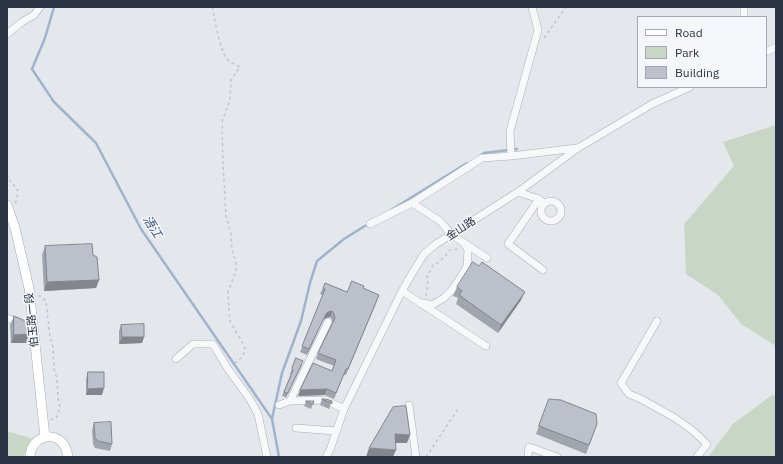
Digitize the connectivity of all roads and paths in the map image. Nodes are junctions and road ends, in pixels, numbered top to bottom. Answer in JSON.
{"nodes":[{"id":1,"x":40,"y":7,"type":"edge"},
{"id":2,"x":213,"y":7,"type":"edge"},
{"id":3,"x":532,"y":7,"type":"edge"},
{"id":4,"x":566,"y":7,"type":"edge"},
{"id":5,"x":7,"y":34,"type":"edge"},
{"id":6,"x":543,"y":40,"type":"dead end"},
{"id":7,"x":776,"y":47,"type":"edge"},
{"id":8,"x":767,"y":52,"type":"edge"},
{"id":9,"x":688,"y":88,"type":"edge"},
{"id":10,"x":578,"y":148,"type":"junction"},
{"id":11,"x":510,"y":156,"type":"junction"},
{"id":12,"x":7,"y":174,"type":"edge"},
{"id":13,"x":518,"y":192,"type":"junction"},
{"id":14,"x":412,"y":203,"type":"junction"},
{"id":15,"x":8,"y":207,"type":"edge"},
{"id":16,"x":370,"y":224,"type":"dead end"},
{"id":17,"x":452,"y":235,"type":"junction"},
{"id":18,"x":463,"y":243,"type":"junction"},
{"id":19,"x":487,"y":258,"type":"dead end"},
{"id":20,"x":543,"y":270,"type":"dead end"},
{"id":21,"x":402,"y":291,"type":"junction"},
{"id":22,"x":30,"y":295,"type":"junction"},
{"id":23,"x":423,"y":303,"type":"junction"},
{"id":24,"x":7,"y":318,"type":"edge"},
{"id":25,"x":657,"y":321,"type":"dead end"},
{"id":26,"x":328,"y":322,"type":"dead end"},
{"id":27,"x":33,"y":328,"type":"junction"},
{"id":28,"x":486,"y":346,"type":"dead end"},
{"id":29,"x":176,"y":359,"type":"dead end"},
{"id":30,"x":238,"y":360,"type":"dead end"},
{"id":31,"x":290,"y":402,"type":"junction"},
{"id":32,"x":279,"y":404,"type":"dead end"},
{"id":33,"x":409,"y":405,"type":"dead end"},
{"id":34,"x":344,"y":409,"type":"junction"},
{"id":35,"x":458,"y":409,"type":"dead end"},
{"id":36,"x":44,"y":424,"type":"junction"},
{"id":37,"x":296,"y":428,"type":"dead end"},
{"id":38,"x":336,"y":431,"type":"junction"},
{"id":39,"x":45,"y":437,"type":"junction"},
{"id":40,"x":30,"y":457,"type":"edge"},
{"id":41,"x":68,"y":457,"type":"edge"},
{"id":42,"x":267,"y":457,"type":"edge"},
{"id":43,"x":326,"y":457,"type":"edge"},
{"id":44,"x":416,"y":457,"type":"edge"},
{"id":45,"x":426,"y":457,"type":"edge"},
{"id":46,"x":528,"y":457,"type":"edge"},
{"id":47,"x":557,"y":457,"type":"edge"},
{"id":48,"x":697,"y":457,"type":"edge"}],
"edges":[{"from":1,"to":5,"type":"street"},
{"from":2,"to":30,"type":"path"},
{"from":3,"to":11,"type":"street"},
{"from":4,"to":6,"type":"path"},
{"from":7,"to":8,"type":"street"},
{"from":9,"to":10,"type":"street","name":"金山路"},
{"from":10,"to":11,"type":"street"},
{"from":10,"to":13,"type":"street","name":"金山路"},
{"from":11,"to":14,"type":"street"},
{"from":12,"to":15,"type":"path"},
{"from":13,"to":17,"type":"street","name":"金山路"},
{"from":13,"to":20,"type":"street"},
{"from":14,"to":16,"type":"street"},
{"from":14,"to":17,"type":"street"},
{"from":15,"to":22,"type":"main road","name":"伯玉路一段"},
{"from":17,"to":18,"type":"street"},
{"from":17,"to":21,"type":"street","name":"金山路"},
{"from":18,"to":19,"type":"street"},
{"from":18,"to":23,"type":"path"},
{"from":18,"to":23,"type":"street"},
{"from":21,"to":23,"type":"street"},
{"from":21,"to":34,"type":"street","name":"金山路"},
{"from":22,"to":27,"type":"main road","name":"伯玉路一段"},
{"from":22,"to":36,"type":"path"},
{"from":23,"to":28,"type":"street"},
{"from":24,"to":27,"type":"street"},
{"from":25,"to":48,"type":"street"},
{"from":26,"to":31,"type":"street"},
{"from":27,"to":36,"type":"main road","name":"伯玉路一段"},
{"from":29,"to":42,"type":"street"},
{"from":31,"to":32,"type":"street"},
{"from":31,"to":34,"type":"street"},
{"from":33,"to":44,"type":"street"},
{"from":34,"to":38,"type":"street","name":"金山路"},
{"from":35,"to":45,"type":"path"},
{"from":36,"to":39,"type":"main road","name":"伯玉路一段"},
{"from":37,"to":38,"type":"street"},
{"from":38,"to":43,"type":"street","name":"金山路"},
{"from":39,"to":40,"type":"main road"},
{"from":39,"to":41,"type":"main road"},
{"from":46,"to":47,"type":"street"}]}
